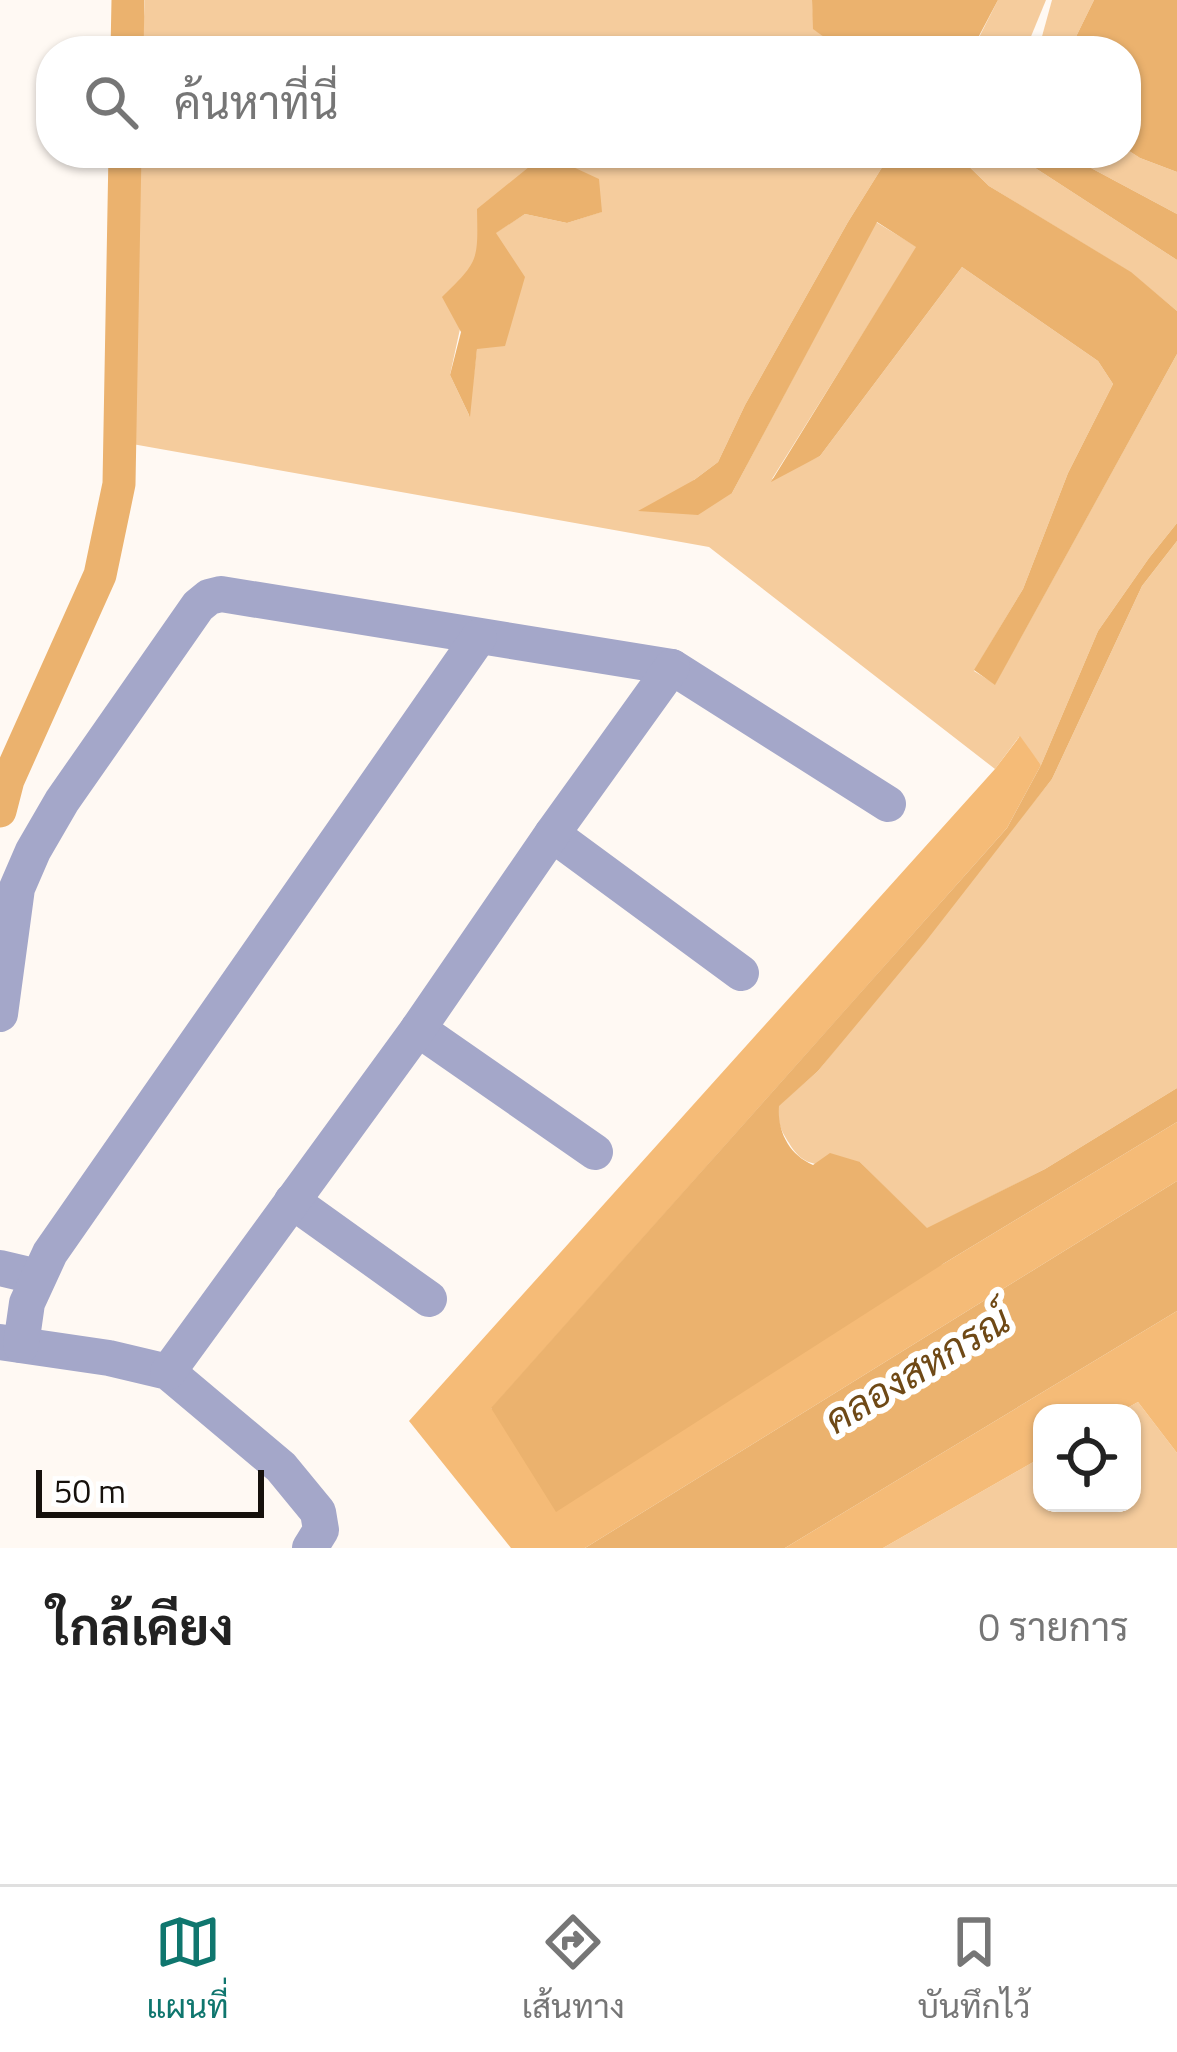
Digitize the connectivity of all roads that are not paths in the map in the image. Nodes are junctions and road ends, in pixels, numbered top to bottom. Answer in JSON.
{"nodes":[{"id":1,"x":479,"y":637,"type":"junction"},
{"id":2,"x":672,"y":667,"type":"junction"},
{"id":3,"x":888,"y":804,"type":"dead end"},
{"id":4,"x":552,"y":834,"type":"junction"},
{"id":5,"x":741,"y":973,"type":"dead end"},
{"id":6,"x":0,"y":1014,"type":"edge"},
{"id":7,"x":418,"y":1029,"type":"junction"},
{"id":8,"x":595,"y":1151,"type":"dead end"},
{"id":9,"x":292,"y":1201,"type":"junction"},
{"id":10,"x":0,"y":1268,"type":"edge"},
{"id":11,"x":38,"y":1277,"type":"junction"},
{"id":12,"x":429,"y":1299,"type":"dead end"},
{"id":13,"x":11,"y":1343,"type":"edge"},
{"id":14,"x":168,"y":1372,"type":"junction"},
{"id":15,"x":310,"y":1548,"type":"edge"}],
"edges":[{"from":1,"to":2,"type":"street"},
{"from":1,"to":6,"type":"street"},
{"from":1,"to":11,"type":"street"},
{"from":2,"to":3,"type":"street"},
{"from":2,"to":4,"type":"street"},
{"from":4,"to":5,"type":"street"},
{"from":4,"to":7,"type":"street"},
{"from":7,"to":8,"type":"street"},
{"from":7,"to":9,"type":"street"},
{"from":9,"to":12,"type":"street"},
{"from":9,"to":14,"type":"street"},
{"from":10,"to":11,"type":"street"},
{"from":11,"to":13,"type":"street"},
{"from":13,"to":14,"type":"street"},
{"from":14,"to":15,"type":"street"}]}
